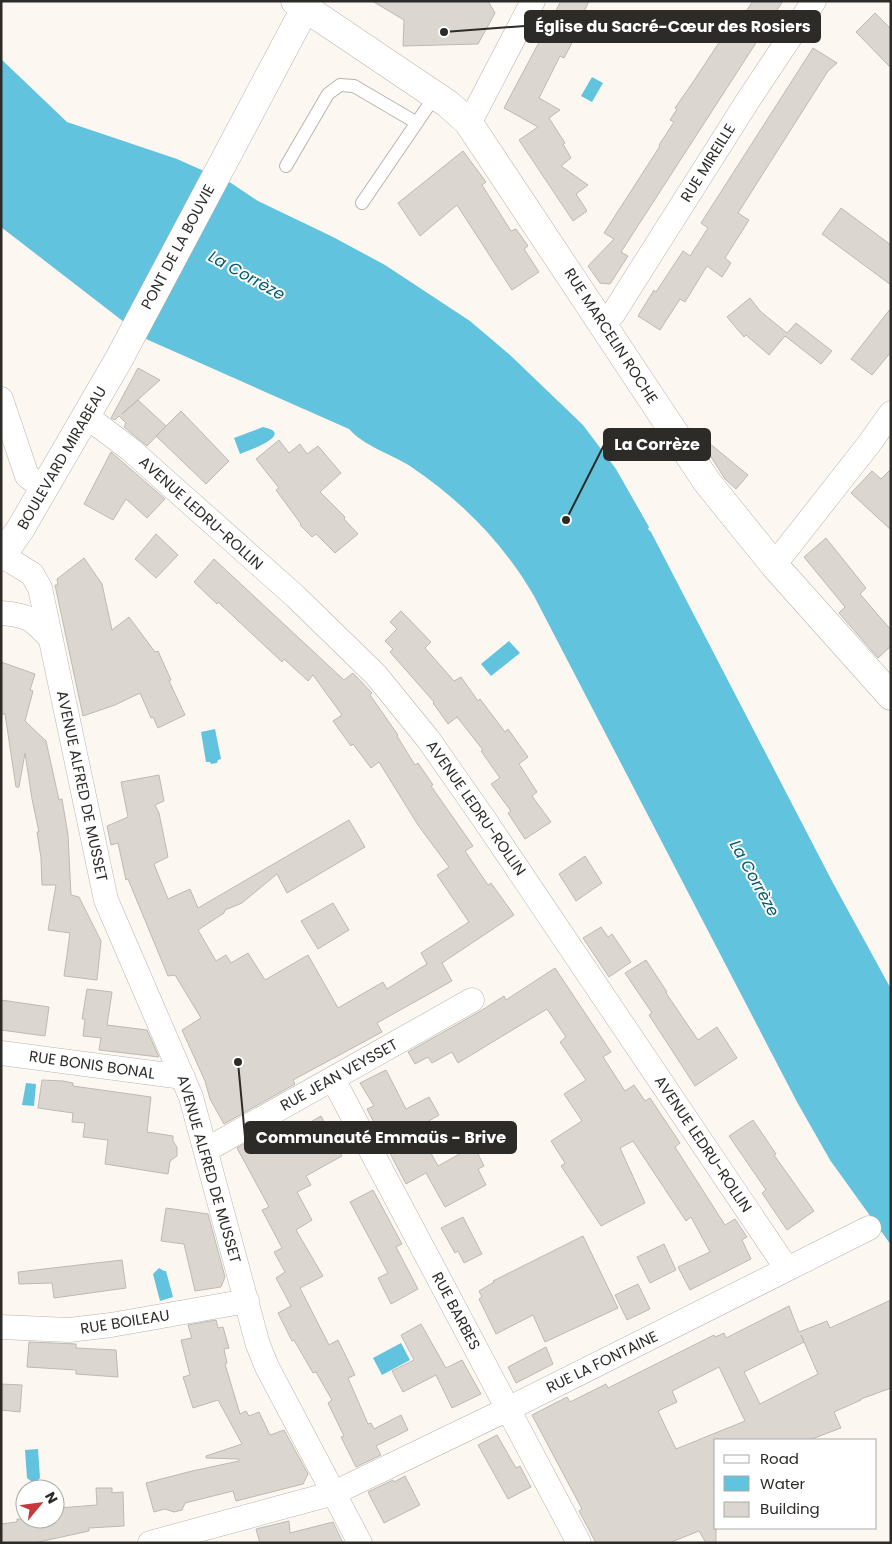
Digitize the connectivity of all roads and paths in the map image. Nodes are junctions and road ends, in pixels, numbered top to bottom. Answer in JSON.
{"nodes":[{"id":1,"x":533,"y":1,"type":"edge"},
{"id":2,"x":814,"y":1,"type":"edge"},
{"id":3,"x":303,"y":3,"type":"edge"},
{"id":4,"x":435,"y":96,"type":"junction"},
{"id":5,"x":468,"y":122,"type":"junction"},
{"id":6,"x":416,"y":123,"type":"junction"},
{"id":7,"x":286,"y":166,"type":"dead end"},
{"id":8,"x":362,"y":203,"type":"dead end"},
{"id":9,"x":603,"y":324,"type":"junction"},
{"id":10,"x":119,"y":359,"type":"joint"},
{"id":11,"x":1,"y":399,"type":"edge"},
{"id":12,"x":891,"y":413,"type":"edge"},
{"id":13,"x":86,"y":416,"type":"junction"},
{"id":14,"x":44,"y":488,"type":"junction"},
{"id":15,"x":2,"y":559,"type":"edge"},
{"id":16,"x":774,"y":565,"type":"junction"},
{"id":17,"x":1,"y":613,"type":"edge"},
{"id":18,"x":51,"y":639,"type":"junction"},
{"id":19,"x":891,"y":696,"type":"edge"},
{"id":20,"x":472,"y":1000,"type":"dead end"},
{"id":21,"x":1,"y":1053,"type":"edge"},
{"id":22,"x":183,"y":1077,"type":"junction"},
{"id":23,"x":333,"y":1079,"type":"junction"},
{"id":24,"x":206,"y":1150,"type":"junction"},
{"id":25,"x":869,"y":1228,"type":"dead end"},
{"id":26,"x":787,"y":1269,"type":"junction"},
{"id":27,"x":247,"y":1301,"type":"junction"},
{"id":28,"x":1,"y":1327,"type":"edge"},
{"id":29,"x":508,"y":1409,"type":"junction"},
{"id":30,"x":334,"y":1492,"type":"junction"},
{"id":31,"x":202,"y":1536,"type":"edge"},
{"id":32,"x":150,"y":1543,"type":"edge"},
{"id":33,"x":360,"y":1543,"type":"edge"},
{"id":34,"x":579,"y":1543,"type":"edge"}],
"edges":[{"from":1,"to":5,"type":"street"},
{"from":2,"to":9,"type":"street","name":"RUE MIREILLE"},
{"from":3,"to":4,"type":"main road","name":"RUE MARCELIN ROCHE"},
{"from":3,"to":10,"type":"main road","name":"PONT DE LA BOUVIE"},
{"from":4,"to":5,"type":"main road","name":"RUE MARCELIN ROCHE"},
{"from":4,"to":6,"type":"lane"},
{"from":5,"to":9,"type":"main road","name":"RUE MARCELIN ROCHE"},
{"from":6,"to":7,"type":"lane"},
{"from":6,"to":8,"type":"lane"},
{"from":9,"to":16,"type":"main road","name":"RUE MARCELIN ROCHE"},
{"from":10,"to":13,"type":"main road","name":"BOULEVARD MIRABEAU"},
{"from":11,"to":14,"type":"street"},
{"from":12,"to":16,"type":"street"},
{"from":13,"to":14,"type":"main road","name":"BOULEVARD MIRABEAU"},
{"from":13,"to":26,"type":"street","name":"AVENUE LEDRU-ROLLIN"},
{"from":14,"to":15,"type":"main road","name":"BOULEVARD MIRABEAU"},
{"from":15,"to":18,"type":"street","name":"AVENUE ALFRED DE MUSSET"},
{"from":16,"to":19,"type":"main road","name":"RUE MARCELIN ROCHE"},
{"from":17,"to":18,"type":"street"},
{"from":18,"to":22,"type":"street","name":"AVENUE ALFRED DE MUSSET"},
{"from":20,"to":23,"type":"street","name":"RUE JEAN VEYSSET"},
{"from":21,"to":22,"type":"street","name":"RUE BONIS BONAL"},
{"from":22,"to":24,"type":"street","name":"AVENUE ALFRED DE MUSSET"},
{"from":23,"to":24,"type":"street","name":"RUE JEAN VEYSSET"},
{"from":23,"to":29,"type":"street","name":"RUE BARBES"},
{"from":24,"to":27,"type":"street","name":"AVENUE ALFRED DE MUSSET"},
{"from":25,"to":26,"type":"street","name":"RUE LA FONTAINE"},
{"from":26,"to":29,"type":"street","name":"RUE LA FONTAINE"},
{"from":27,"to":28,"type":"street","name":"RUE BOILEAU"},
{"from":27,"to":30,"type":"street","name":"AVENUE ALFRED DE MUSSET"},
{"from":29,"to":30,"type":"street","name":"RUE LA FONTAINE"},
{"from":29,"to":34,"type":"street","name":"RUE BARBES"},
{"from":30,"to":31,"type":"street","name":"RUE LA FONTAINE"},
{"from":30,"to":33,"type":"street","name":"AVENUE ALFRED DE MUSSET"},
{"from":31,"to":32,"type":"street","name":"RUE LA FONTAINE"}]}
